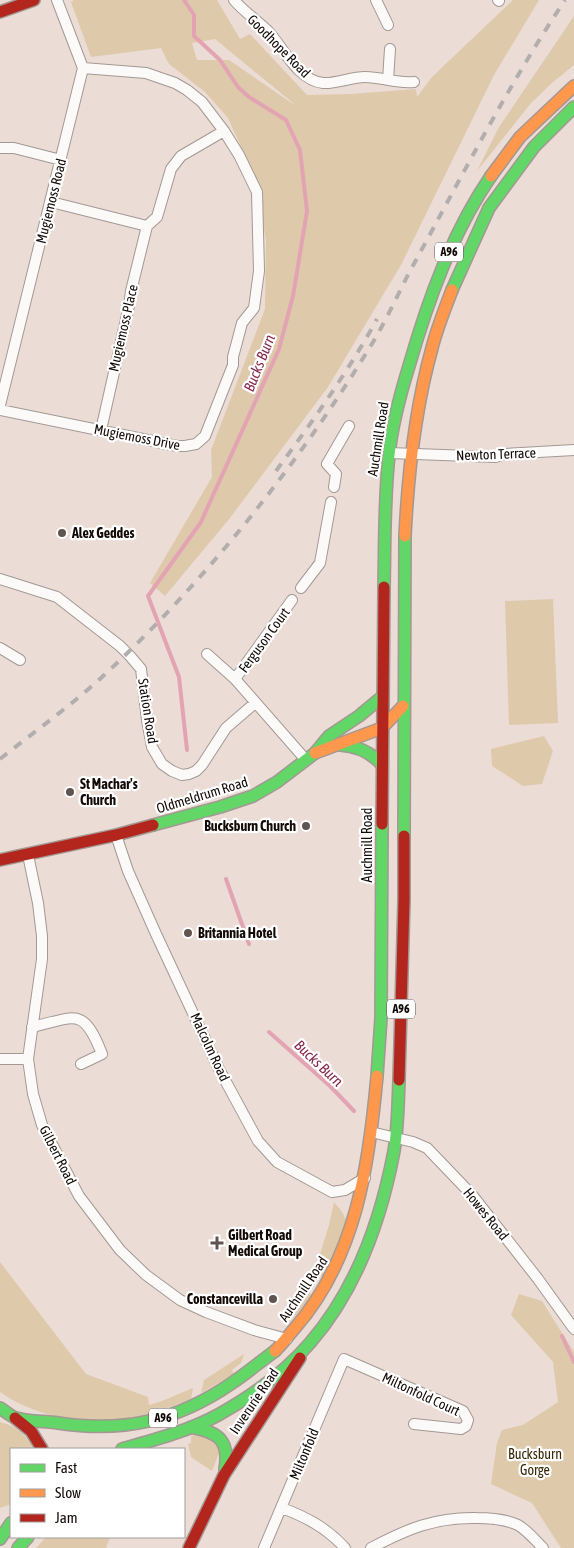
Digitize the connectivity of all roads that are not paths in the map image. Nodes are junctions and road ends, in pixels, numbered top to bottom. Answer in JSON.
{"nodes":[{"id":1,"x":34,"y":0,"type":"edge"},
{"id":2,"x":58,"y":0,"type":"edge"},
{"id":3,"x":234,"y":0,"type":"edge"},
{"id":4,"x":376,"y":0,"type":"edge"},
{"id":5,"x":0,"y":12,"type":"edge"},
{"id":6,"x":388,"y":25,"type":"dead end"},
{"id":7,"x":390,"y":49,"type":"dead end"},
{"id":8,"x":83,"y":68,"type":"junction"},
{"id":9,"x":388,"y":80,"type":"junction"},
{"id":10,"x":414,"y":82,"type":"dead end"},
{"id":11,"x":574,"y":86,"type":"edge"},
{"id":12,"x":574,"y":107,"type":"edge"},
{"id":13,"x":224,"y":131,"type":"junction"},
{"id":14,"x":0,"y":148,"type":"edge"},
{"id":15,"x":62,"y":160,"type":"junction"},
{"id":16,"x":51,"y":202,"type":"junction"},
{"id":17,"x":147,"y":226,"type":"junction"},
{"id":18,"x":0,"y":405,"type":"edge"},
{"id":19,"x":0,"y":410,"type":"edge"},
{"id":20,"x":349,"y":426,"type":"dead end"},
{"id":21,"x":101,"y":430,"type":"junction"},
{"id":22,"x":574,"y":450,"type":"edge"},
{"id":23,"x":389,"y":453,"type":"junction"},
{"id":24,"x":412,"y":455,"type":"junction"},
{"id":25,"x":334,"y":487,"type":"dead end"},
{"id":26,"x":331,"y":502,"type":"dead end"},
{"id":27,"x":0,"y":578,"type":"edge"},
{"id":28,"x":301,"y":588,"type":"dead end"},
{"id":29,"x":292,"y":600,"type":"dead end"},
{"id":30,"x":0,"y":648,"type":"edge"},
{"id":31,"x":207,"y":654,"type":"dead end"},
{"id":32,"x":20,"y":660,"type":"dead end"},
{"id":33,"x":235,"y":679,"type":"junction"},
{"id":34,"x":382,"y":697,"type":"junction"},
{"id":35,"x":256,"y":704,"type":"junction"},
{"id":36,"x":403,"y":706,"type":"junction"},
{"id":37,"x":382,"y":728,"type":"junction"},
{"id":38,"x":340,"y":744,"type":"junction"},
{"id":39,"x":310,"y":756,"type":"junction"},
{"id":40,"x":382,"y":765,"type":"junction"},
{"id":41,"x":116,"y":835,"type":"junction"},
{"id":42,"x":28,"y":855,"type":"junction"},
{"id":43,"x":0,"y":860,"type":"edge"},
{"id":44,"x":32,"y":1027,"type":"junction"},
{"id":45,"x":0,"y":1059,"type":"edge"},
{"id":46,"x":28,"y":1059,"type":"junction"},
{"id":47,"x":81,"y":1064,"type":"dead end"},
{"id":48,"x":372,"y":1132,"type":"junction"},
{"id":49,"x":395,"y":1138,"type":"junction"},
{"id":50,"x":365,"y":1178,"type":"junction"},
{"id":51,"x":574,"y":1329,"type":"edge"},
{"id":52,"x":288,"y":1339,"type":"junction"},
{"id":53,"x":309,"y":1344,"type":"junction"},
{"id":54,"x":344,"y":1359,"type":"joint"},
{"id":55,"x":0,"y":1408,"type":"edge"},
{"id":56,"x":0,"y":1413,"type":"edge"},
{"id":57,"x":15,"y":1418,"type":"junction"},
{"id":58,"x":414,"y":1424,"type":"dead end"},
{"id":59,"x":191,"y":1427,"type":"junction"},
{"id":60,"x":164,"y":1437,"type":"junction"},
{"id":61,"x":42,"y":1448,"type":"edge"},
{"id":62,"x":126,"y":1448,"type":"edge"},
{"id":63,"x":137,"y":1448,"type":"edge"},
{"id":64,"x":224,"y":1475,"type":"junction"},
{"id":65,"x":282,"y":1508,"type":"junction"},
{"id":66,"x":10,"y":1524,"type":"edge"},
{"id":67,"x":27,"y":1538,"type":"edge"},
{"id":68,"x":0,"y":1539,"type":"edge"},
{"id":69,"x":18,"y":1548,"type":"edge"},
{"id":70,"x":189,"y":1548,"type":"edge"},
{"id":71,"x":264,"y":1548,"type":"edge"},
{"id":72,"x":345,"y":1548,"type":"edge"},
{"id":73,"x":372,"y":1548,"type":"edge"},
{"id":74,"x":543,"y":1548,"type":"edge"}],
"edges":[{"from":1,"to":5,"type":"main road"},
{"from":2,"to":8,"type":"street"},
{"from":3,"to":9,"type":"street","name":"Goodhope Road"},
{"from":4,"to":6,"type":"street"},
{"from":7,"to":9,"type":"street"},
{"from":8,"to":13,"type":"street","name":"Mugiemoss Drive"},
{"from":8,"to":15,"type":"street","name":"Mugiemoss Road"},
{"from":9,"to":10,"type":"street","name":"Goodhope Road"},
{"from":11,"to":23,"type":"main road","name":"Auchmill Road","number":"A96"},
{"from":12,"to":24,"type":"main road","number":"A96"},
{"from":13,"to":17,"type":"street","name":"Mugiemoss Place"},
{"from":13,"to":21,"type":"street","name":"Mugiemoss Drive"},
{"from":14,"to":15,"type":"street"},
{"from":15,"to":16,"type":"street","name":"Mugiemoss Road"},
{"from":16,"to":17,"type":"street"},
{"from":16,"to":18,"type":"street","name":"Mugiemoss Road"},
{"from":17,"to":21,"type":"street","name":"Mugiemoss Place"},
{"from":19,"to":21,"type":"street","name":"Mugiemoss Drive"},
{"from":20,"to":25,"type":"street"},
{"from":22,"to":24,"type":"street","name":"Newton Terrace"},
{"from":23,"to":24,"type":"street","name":"Newton Terrace"},
{"from":23,"to":34,"type":"main road","name":"Auchmill Road","number":"A96"},
{"from":24,"to":36,"type":"main road","number":"A96"},
{"from":26,"to":28,"type":"street"},
{"from":27,"to":35,"type":"street","name":"Station Road"},
{"from":29,"to":33,"type":"street","name":"Ferguson Court"},
{"from":30,"to":32,"type":"street"},
{"from":31,"to":33,"type":"street"},
{"from":33,"to":35,"type":"street"},
{"from":34,"to":37,"type":"main road","name":"Auchmill Road","number":"A96"},
{"from":34,"to":39,"type":"main road","name":"Oldmeldrum Road"},
{"from":35,"to":39,"type":"street"},
{"from":36,"to":37,"type":"main road","name":"Oldmeldrum Road"},
{"from":36,"to":49,"type":"main road","number":"A96"},
{"from":37,"to":38,"type":"main road","name":"Oldmeldrum Road"},
{"from":37,"to":40,"type":"main road","name":"Auchmill Road","number":"A96"},
{"from":38,"to":39,"type":"main road","name":"Oldmeldrum Road"},
{"from":38,"to":40,"type":"main road"},
{"from":39,"to":41,"type":"main road","name":"Oldmeldrum Road"},
{"from":40,"to":48,"type":"main road","name":"Auchmill Road","number":"A96"},
{"from":41,"to":42,"type":"main road","name":"Oldmeldrum Road"},
{"from":41,"to":50,"type":"street","name":"Malcolm Road"},
{"from":42,"to":43,"type":"main road","name":"Oldmeldrum Road"},
{"from":42,"to":44,"type":"street","name":"Gilbert Road"},
{"from":44,"to":46,"type":"street","name":"Gilbert Road"},
{"from":44,"to":47,"type":"street"},
{"from":45,"to":46,"type":"street"},
{"from":46,"to":52,"type":"street","name":"Gilbert Road"},
{"from":48,"to":49,"type":"street","name":"Howes Road"},
{"from":48,"to":50,"type":"main road","name":"Auchmill Road","number":"A96"},
{"from":49,"to":51,"type":"street","name":"Howes Road"},
{"from":49,"to":53,"type":"main road","number":"A96"},
{"from":50,"to":52,"type":"main road","name":"Auchmill Road","number":"A96"},
{"from":52,"to":57,"type":"main road","name":"Auchmill Road","number":"A96"},
{"from":53,"to":59,"type":"main road","number":"A96"},
{"from":53,"to":64,"type":"main road","name":"Inverurie Road"},
{"from":54,"to":58,"type":"street","name":"Miltonfold Court"},
{"from":54,"to":65,"type":"street","name":"Miltonfold"},
{"from":55,"to":57,"type":"main road"},
{"from":56,"to":57,"type":"main road","number":"A96"},
{"from":57,"to":61,"type":"main road","number":"A96"},
{"from":59,"to":60,"type":"main road","number":"A96"},
{"from":59,"to":64,"type":"main road","name":"Inverurie Road"},
{"from":60,"to":62,"type":"main road","number":"A96"},
{"from":60,"to":63,"type":"main road","number":"A96"},
{"from":64,"to":70,"type":"main road","name":"Inverurie Road"},
{"from":65,"to":71,"type":"street","name":"Miltonfold"},
{"from":65,"to":72,"type":"street"},
{"from":66,"to":68,"type":"main road"},
{"from":67,"to":69,"type":"main road"},
{"from":73,"to":74,"type":"street"}]}
